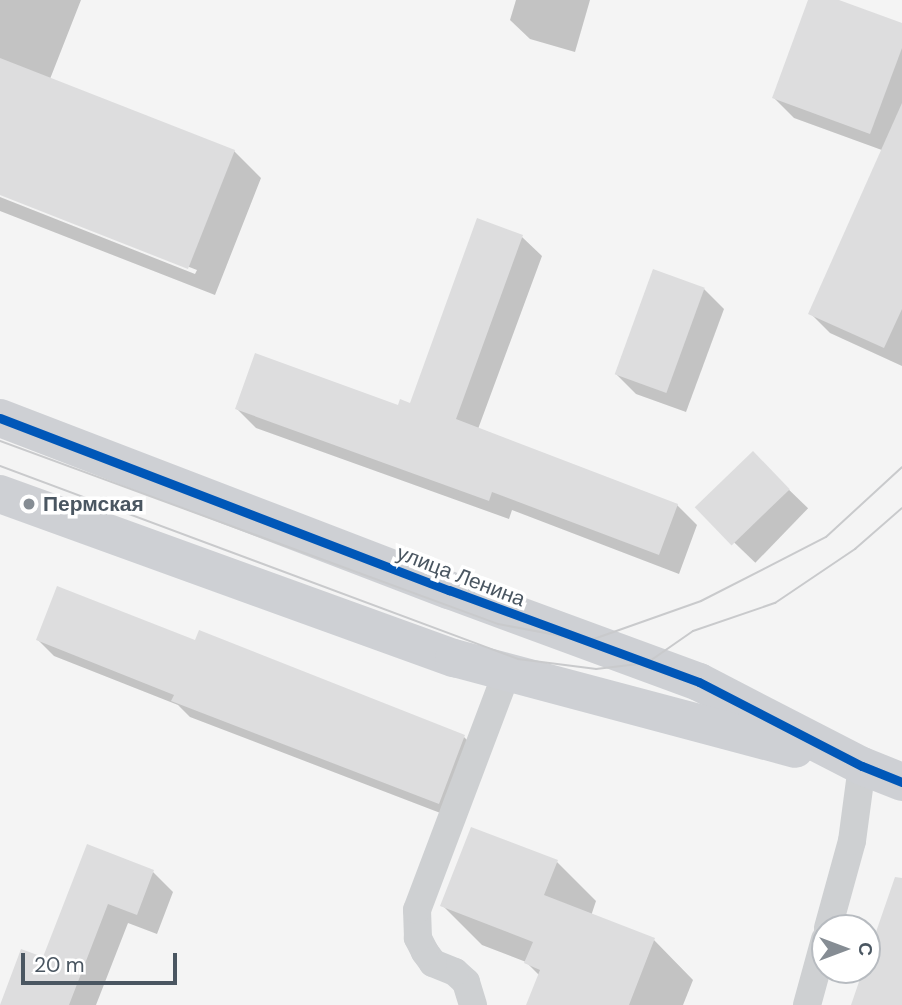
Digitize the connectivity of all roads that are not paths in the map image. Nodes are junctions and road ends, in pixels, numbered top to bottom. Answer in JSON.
{"nodes":[{"id":1,"x":0,"y":418,"type":"edge"},
{"id":2,"x":0,"y":494,"type":"edge"},
{"id":3,"x":506,"y":674,"type":"junction"},
{"id":4,"x":862,"y":766,"type":"junction"},
{"id":5,"x":902,"y":782,"type":"edge"},
{"id":6,"x":832,"y":914,"type":"edge"},
{"id":7,"x":813,"y":984,"type":"edge"},
{"id":8,"x":473,"y":1005,"type":"edge"},
{"id":9,"x":807,"y":1005,"type":"edge"}],
"edges":[{"from":1,"to":4,"type":"street","name":"улица Ленина"},
{"from":2,"to":3,"type":"street","name":"улица Ленина"},
{"from":3,"to":4,"type":"street","name":"улица Ленина"},
{"from":3,"to":8,"type":"lane"},
{"from":4,"to":5,"type":"street","name":"улица Ленина"},
{"from":4,"to":6,"type":"lane"},
{"from":7,"to":9,"type":"lane"}]}
